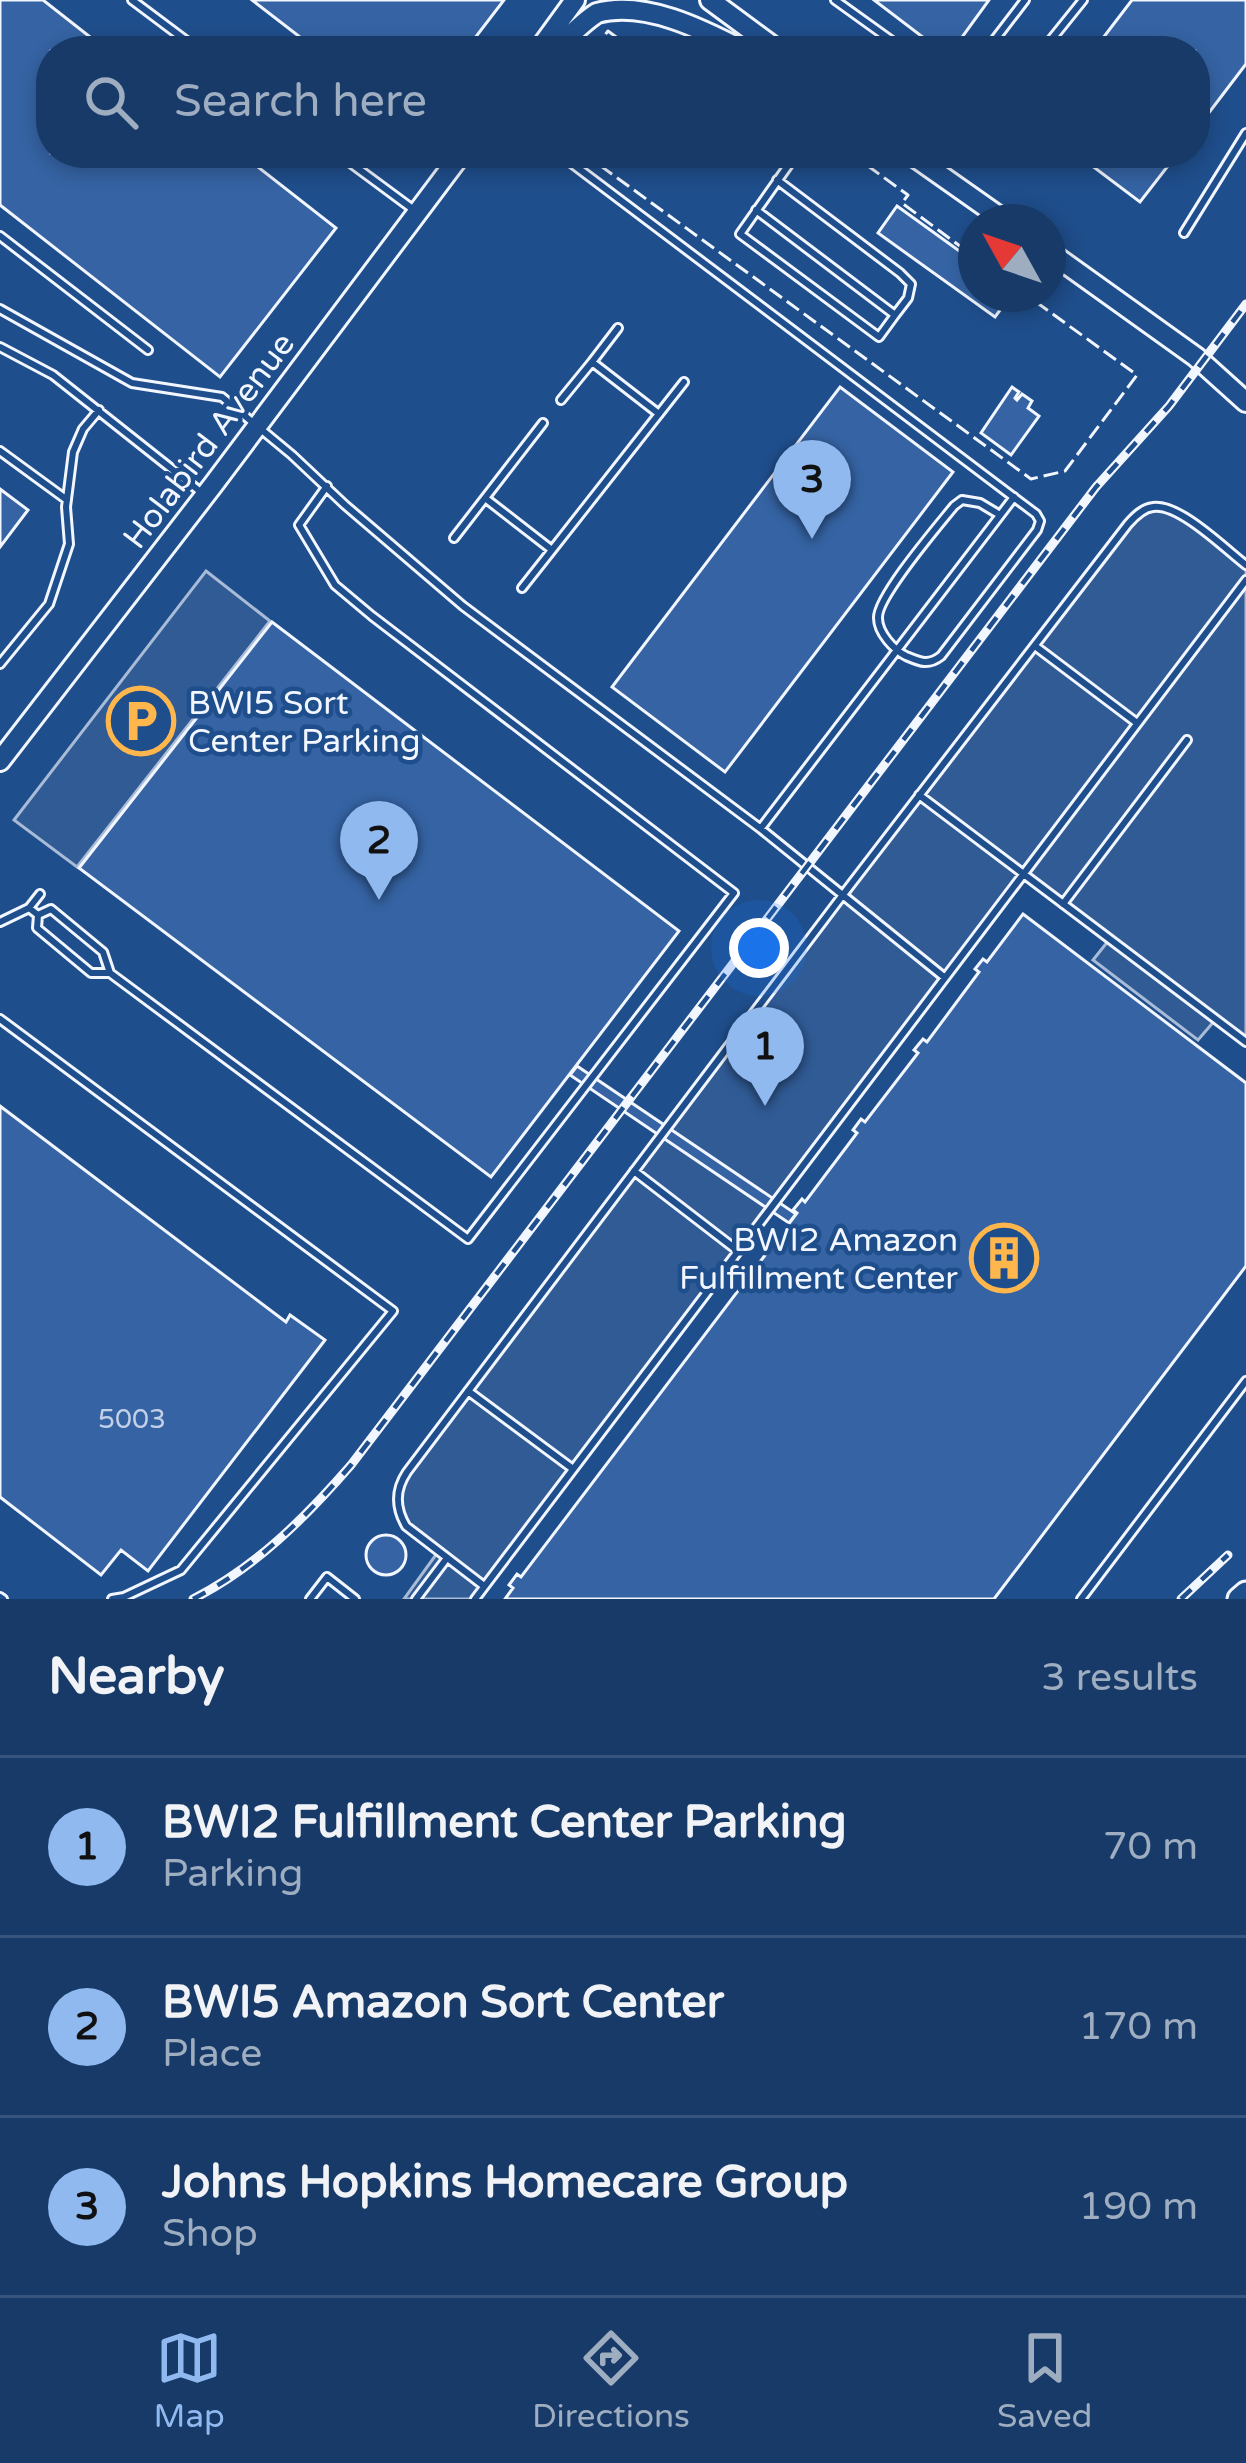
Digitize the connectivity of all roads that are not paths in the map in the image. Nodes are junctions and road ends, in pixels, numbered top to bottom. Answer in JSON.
{"nodes":[{"id":1,"x":132,"y":0,"type":"edge"},
{"id":2,"x":575,"y":0,"type":"edge"},
{"id":3,"x":710,"y":0,"type":"edge"},
{"id":4,"x":835,"y":0,"type":"edge"},
{"id":5,"x":1025,"y":0,"type":"edge"},
{"id":6,"x":1083,"y":0,"type":"edge"},
{"id":7,"x":180,"y":36,"type":"edge"},
{"id":8,"x":549,"y":36,"type":"edge"},
{"id":9,"x":571,"y":36,"type":"edge"},
{"id":10,"x":715,"y":36,"type":"edge"},
{"id":11,"x":759,"y":36,"type":"edge"},
{"id":12,"x":885,"y":36,"type":"edge"},
{"id":13,"x":997,"y":36,"type":"edge"},
{"id":14,"x":1054,"y":36,"type":"edge"},
{"id":15,"x":1246,"y":133,"type":"edge"},
{"id":16,"x":357,"y":168,"type":"edge"},
{"id":17,"x":451,"y":168,"type":"edge"},
{"id":18,"x":578,"y":168,"type":"edge"},
{"id":19,"x":786,"y":168,"type":"edge"},
{"id":20,"x":930,"y":168,"type":"edge"},
{"id":21,"x":777,"y":180,"type":"junction"},
{"id":22,"x":981,"y":204,"type":"edge"},
{"id":23,"x":757,"y":210,"type":"junction"},
{"id":24,"x":417,"y":212,"type":"junction"},
{"id":25,"x":1184,"y":233,"type":"dead end"},
{"id":26,"x":0,"y":236,"type":"edge"},
{"id":27,"x":1066,"y":264,"type":"edge"},
{"id":28,"x":0,"y":309,"type":"edge"},
{"id":29,"x":895,"y":315,"type":"junction"},
{"id":30,"x":618,"y":328,"type":"dead end"},
{"id":31,"x":0,"y":346,"type":"edge"},
{"id":32,"x":148,"y":350,"type":"dead end"},
{"id":33,"x":592,"y":362,"type":"junction"},
{"id":34,"x":684,"y":382,"type":"dead end"},
{"id":35,"x":561,"y":400,"type":"dead end"},
{"id":36,"x":1246,"y":402,"type":"edge"},
{"id":37,"x":99,"y":410,"type":"junction"},
{"id":38,"x":659,"y":414,"type":"junction"},
{"id":39,"x":543,"y":423,"type":"dead end"},
{"id":40,"x":257,"y":426,"type":"junction"},
{"id":41,"x":0,"y":451,"type":"edge"},
{"id":42,"x":327,"y":486,"type":"junction"},
{"id":43,"x":205,"y":495,"type":"junction"},
{"id":44,"x":1014,"y":497,"type":"junction"},
{"id":45,"x":485,"y":498,"type":"junction"},
{"id":46,"x":67,"y":500,"type":"junction"},
{"id":47,"x":1000,"y":515,"type":"junction"},
{"id":48,"x":454,"y":538,"type":"dead end"},
{"id":49,"x":552,"y":550,"type":"junction"},
{"id":50,"x":1246,"y":565,"type":"edge"},
{"id":51,"x":1246,"y":580,"type":"edge"},
{"id":52,"x":522,"y":588,"type":"dead end"},
{"id":53,"x":1034,"y":645,"type":"junction"},
{"id":54,"x":898,"y":652,"type":"junction"},
{"id":55,"x":0,"y":664,"type":"edge"},
{"id":56,"x":1137,"y":723,"type":"junction"},
{"id":57,"x":1187,"y":740,"type":"dead end"},
{"id":58,"x":0,"y":761,"type":"edge"},
{"id":59,"x":919,"y":795,"type":"junction"},
{"id":60,"x":761,"y":829,"type":"junction"},
{"id":61,"x":1022,"y":873,"type":"junction"},
{"id":62,"x":40,"y":894,"type":"dead end"},
{"id":63,"x":842,"y":896,"type":"junction"},
{"id":64,"x":1063,"y":904,"type":"junction"},
{"id":65,"x":29,"y":908,"type":"junction"},
{"id":66,"x":38,"y":915,"type":"junction"},
{"id":67,"x":0,"y":922,"type":"edge"},
{"id":68,"x":110,"y":973,"type":"junction"},
{"id":69,"x":944,"y":977,"type":"junction"},
{"id":70,"x":0,"y":1019,"type":"edge"},
{"id":71,"x":1246,"y":1042,"type":"edge"},
{"id":72,"x":634,"y":1171,"type":"junction"},
{"id":73,"x":738,"y":1251,"type":"junction"},
{"id":74,"x":1246,"y":1381,"type":"edge"},
{"id":75,"x":468,"y":1391,"type":"junction"},
{"id":76,"x":573,"y":1469,"type":"junction"},
{"id":77,"x":447,"y":1558,"type":"junction"},
{"id":78,"x":484,"y":1586,"type":"junction"},
{"id":79,"x":112,"y":1599,"type":"edge"},
{"id":80,"x":310,"y":1599,"type":"edge"},
{"id":81,"x":355,"y":1599,"type":"edge"},
{"id":82,"x":416,"y":1599,"type":"edge"},
{"id":83,"x":475,"y":1599,"type":"edge"},
{"id":84,"x":1081,"y":1599,"type":"edge"}],
"edges":[{"from":1,"to":7,"type":"lane"},
{"from":2,"to":8,"type":"main road"},
{"from":3,"to":11,"type":"main road"},
{"from":4,"to":12,"type":"lane"},
{"from":5,"to":13,"type":"lane"},
{"from":6,"to":14,"type":"lane"},
{"from":9,"to":10,"type":"main road"},
{"from":15,"to":25,"type":"lane"},
{"from":16,"to":24,"type":"lane"},
{"from":17,"to":24,"type":"main road","name":"Holabird Avenue"},
{"from":18,"to":44,"type":"lane"},
{"from":19,"to":21,"type":"lane"},
{"from":20,"to":22,"type":"main road"},
{"from":21,"to":23,"type":"lane"},
{"from":21,"to":29,"type":"lane"},
{"from":23,"to":29,"type":"lane"},
{"from":23,"to":29,"type":"lane"},
{"from":24,"to":40,"type":"main road","name":"Holabird Avenue"},
{"from":26,"to":32,"type":"lane"},
{"from":27,"to":36,"type":"main road"},
{"from":28,"to":40,"type":"lane"},
{"from":30,"to":33,"type":"lane"},
{"from":31,"to":37,"type":"lane"},
{"from":33,"to":35,"type":"lane"},
{"from":33,"to":38,"type":"lane"},
{"from":34,"to":38,"type":"lane"},
{"from":37,"to":43,"type":"lane"},
{"from":37,"to":46,"type":"lane"},
{"from":38,"to":49,"type":"lane"},
{"from":39,"to":45,"type":"lane"},
{"from":40,"to":42,"type":"lane"},
{"from":40,"to":43,"type":"main road","name":"Holabird Avenue"},
{"from":41,"to":46,"type":"lane"},
{"from":42,"to":60,"type":"lane"},
{"from":42,"to":68,"type":"lane"},
{"from":43,"to":58,"type":"main road","name":"Holabird Avenue"},
{"from":44,"to":47,"type":"lane"},
{"from":44,"to":54,"type":"lane"},
{"from":45,"to":48,"type":"lane"},
{"from":45,"to":49,"type":"lane"},
{"from":46,"to":55,"type":"lane"},
{"from":47,"to":54,"type":"lane"},
{"from":47,"to":54,"type":"lane"},
{"from":49,"to":52,"type":"lane"},
{"from":50,"to":53,"type":"lane"},
{"from":51,"to":56,"type":"lane"},
{"from":53,"to":56,"type":"lane"},
{"from":53,"to":59,"type":"lane"},
{"from":54,"to":60,"type":"lane"},
{"from":56,"to":61,"type":"lane"},
{"from":57,"to":64,"type":"lane"},
{"from":59,"to":61,"type":"lane"},
{"from":59,"to":63,"type":"lane"},
{"from":60,"to":63,"type":"lane"},
{"from":61,"to":64,"type":"lane"},
{"from":61,"to":69,"type":"lane"},
{"from":62,"to":65,"type":"lane"},
{"from":63,"to":69,"type":"lane"},
{"from":63,"to":72,"type":"lane"},
{"from":64,"to":71,"type":"lane"},
{"from":65,"to":66,"type":"lane"},
{"from":65,"to":67,"type":"lane"},
{"from":66,"to":68,"type":"lane"},
{"from":66,"to":68,"type":"lane"},
{"from":69,"to":73,"type":"lane"},
{"from":70,"to":79,"type":"lane"},
{"from":72,"to":73,"type":"lane"},
{"from":72,"to":75,"type":"lane"},
{"from":73,"to":76,"type":"lane"},
{"from":74,"to":84,"type":"lane"},
{"from":75,"to":76,"type":"lane"},
{"from":75,"to":77,"type":"lane"},
{"from":76,"to":78,"type":"lane"},
{"from":77,"to":78,"type":"lane"},
{"from":77,"to":82,"type":"lane"},
{"from":78,"to":83,"type":"lane"},
{"from":80,"to":81,"type":"lane"}]}
